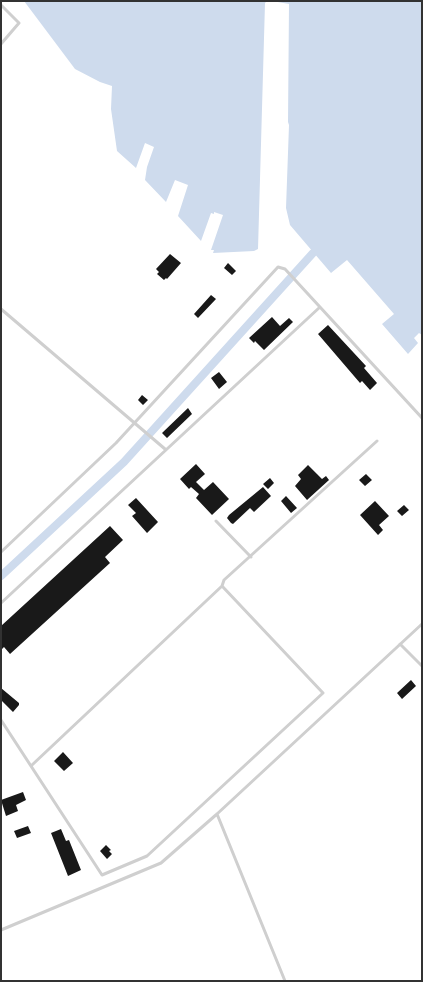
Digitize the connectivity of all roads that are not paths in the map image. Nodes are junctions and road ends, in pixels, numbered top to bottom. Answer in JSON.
{"nodes":[{"id":1,"x":1,"y":5,"type":"edge"},
{"id":2,"x":1,"y":44,"type":"edge"},
{"id":3,"x":320,"y":306,"type":"junction"},
{"id":4,"x":1,"y":309,"type":"edge"},
{"id":5,"x":422,"y":418,"type":"edge"},
{"id":6,"x":135,"y":423,"type":"junction"},
{"id":7,"x":377,"y":441,"type":"dead end"},
{"id":8,"x":165,"y":448,"type":"junction"},
{"id":9,"x":216,"y":521,"type":"dead end"},
{"id":10,"x":1,"y":552,"type":"edge"},
{"id":11,"x":250,"y":557,"type":"junction"},
{"id":12,"x":222,"y":586,"type":"junction"},
{"id":13,"x":1,"y":603,"type":"edge"},
{"id":14,"x":422,"y":624,"type":"edge"},
{"id":15,"x":400,"y":644,"type":"junction"},
{"id":16,"x":422,"y":666,"type":"edge"},
{"id":17,"x":1,"y":720,"type":"edge"},
{"id":18,"x":32,"y":765,"type":"junction"},
{"id":19,"x":217,"y":814,"type":"junction"},
{"id":20,"x":1,"y":930,"type":"edge"},
{"id":21,"x":285,"y":981,"type":"edge"}],
"edges":[{"from":1,"to":2,"type":"lane"},
{"from":3,"to":5,"type":"lane"},
{"from":3,"to":6,"type":"lane"},
{"from":3,"to":8,"type":"lane"},
{"from":4,"to":6,"type":"lane"},
{"from":6,"to":8,"type":"lane"},
{"from":6,"to":10,"type":"lane"},
{"from":7,"to":11,"type":"lane"},
{"from":8,"to":13,"type":"lane"},
{"from":9,"to":11,"type":"lane"},
{"from":11,"to":12,"type":"lane"},
{"from":12,"to":18,"type":"lane"},
{"from":12,"to":18,"type":"lane"},
{"from":14,"to":15,"type":"lane"},
{"from":15,"to":16,"type":"lane"},
{"from":15,"to":19,"type":"lane"},
{"from":17,"to":18,"type":"lane"},
{"from":19,"to":20,"type":"lane"},
{"from":19,"to":21,"type":"lane"}]}
